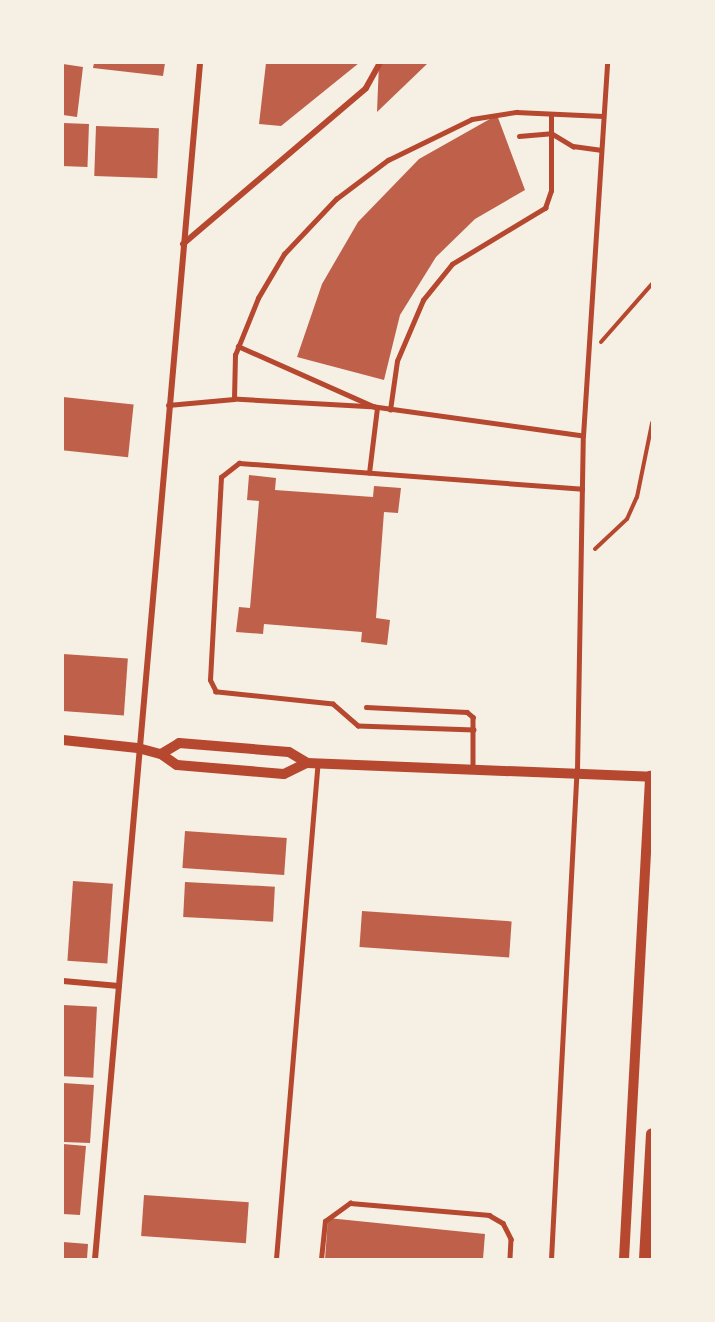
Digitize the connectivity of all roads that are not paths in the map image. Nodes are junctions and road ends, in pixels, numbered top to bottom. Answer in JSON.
{"nodes":[{"id":1,"x":200,"y":63,"type":"edge"},
{"id":2,"x":380,"y":63,"type":"edge"},
{"id":3,"x":607,"y":63,"type":"edge"},
{"id":4,"x":550,"y":115,"type":"junction"},
{"id":5,"x":603,"y":116,"type":"junction"},
{"id":6,"x":551,"y":133,"type":"junction"},
{"id":7,"x":519,"y":136,"type":"dead end"},
{"id":8,"x":600,"y":150,"type":"junction"},
{"id":9,"x":182,"y":244,"type":"junction"},
{"id":10,"x":238,"y":346,"type":"junction"},
{"id":11,"x":234,"y":399,"type":"junction"},
{"id":12,"x":168,"y":405,"type":"junction"},
{"id":13,"x":376,"y":408,"type":"junction"},
{"id":14,"x":390,"y":410,"type":"junction"},
{"id":15,"x":583,"y":436,"type":"junction"},
{"id":16,"x":369,"y":473,"type":"junction"},
{"id":17,"x":582,"y":489,"type":"junction"},
{"id":18,"x":366,"y":707,"type":"dead end"},
{"id":19,"x":474,"y":730,"type":"junction"},
{"id":20,"x":63,"y":740,"type":"edge"},
{"id":21,"x":138,"y":748,"type":"junction"},
{"id":22,"x":161,"y":754,"type":"junction"},
{"id":23,"x":313,"y":764,"type":"junction"},
{"id":24,"x":473,"y":768,"type":"junction"},
{"id":25,"x":577,"y":770,"type":"junction"},
{"id":26,"x":651,"y":776,"type":"edge"},
{"id":27,"x":63,"y":981,"type":"edge"},
{"id":28,"x":119,"y":986,"type":"junction"},
{"id":29,"x":652,"y":1134,"type":"edge"},
{"id":30,"x":95,"y":1259,"type":"edge"},
{"id":31,"x":276,"y":1259,"type":"edge"},
{"id":32,"x":321,"y":1259,"type":"edge"},
{"id":33,"x":510,"y":1259,"type":"edge"},
{"id":34,"x":550,"y":1259,"type":"edge"},
{"id":35,"x":624,"y":1259,"type":"edge"},
{"id":36,"x":645,"y":1259,"type":"edge"}],
"edges":[{"from":1,"to":9,"type":"street"},
{"from":2,"to":9,"type":"street"},
{"from":3,"to":5,"type":"lane"},
{"from":4,"to":5,"type":"lane"},
{"from":4,"to":6,"type":"lane"},
{"from":4,"to":10,"type":"lane"},
{"from":5,"to":8,"type":"lane"},
{"from":6,"to":7,"type":"lane"},
{"from":6,"to":8,"type":"lane"},
{"from":6,"to":14,"type":"lane"},
{"from":8,"to":15,"type":"lane"},
{"from":9,"to":12,"type":"street"},
{"from":10,"to":11,"type":"lane"},
{"from":10,"to":13,"type":"lane"},
{"from":11,"to":12,"type":"lane"},
{"from":11,"to":13,"type":"lane"},
{"from":12,"to":21,"type":"street"},
{"from":13,"to":14,"type":"lane"},
{"from":13,"to":16,"type":"lane"},
{"from":14,"to":15,"type":"lane"},
{"from":15,"to":17,"type":"lane"},
{"from":16,"to":17,"type":"lane"},
{"from":16,"to":19,"type":"lane"},
{"from":17,"to":25,"type":"lane"},
{"from":18,"to":19,"type":"lane"},
{"from":19,"to":24,"type":"lane"},
{"from":20,"to":21,"type":"street"},
{"from":21,"to":22,"type":"street"},
{"from":21,"to":28,"type":"street"},
{"from":22,"to":23,"type":"street"},
{"from":22,"to":23,"type":"street"},
{"from":23,"to":24,"type":"street"},
{"from":23,"to":31,"type":"lane"},
{"from":24,"to":25,"type":"street"},
{"from":25,"to":26,"type":"street"},
{"from":25,"to":34,"type":"lane"},
{"from":26,"to":35,"type":"street"},
{"from":27,"to":28,"type":"street"},
{"from":28,"to":30,"type":"street"},
{"from":29,"to":36,"type":"main road"},
{"from":32,"to":33,"type":"lane"}]}
